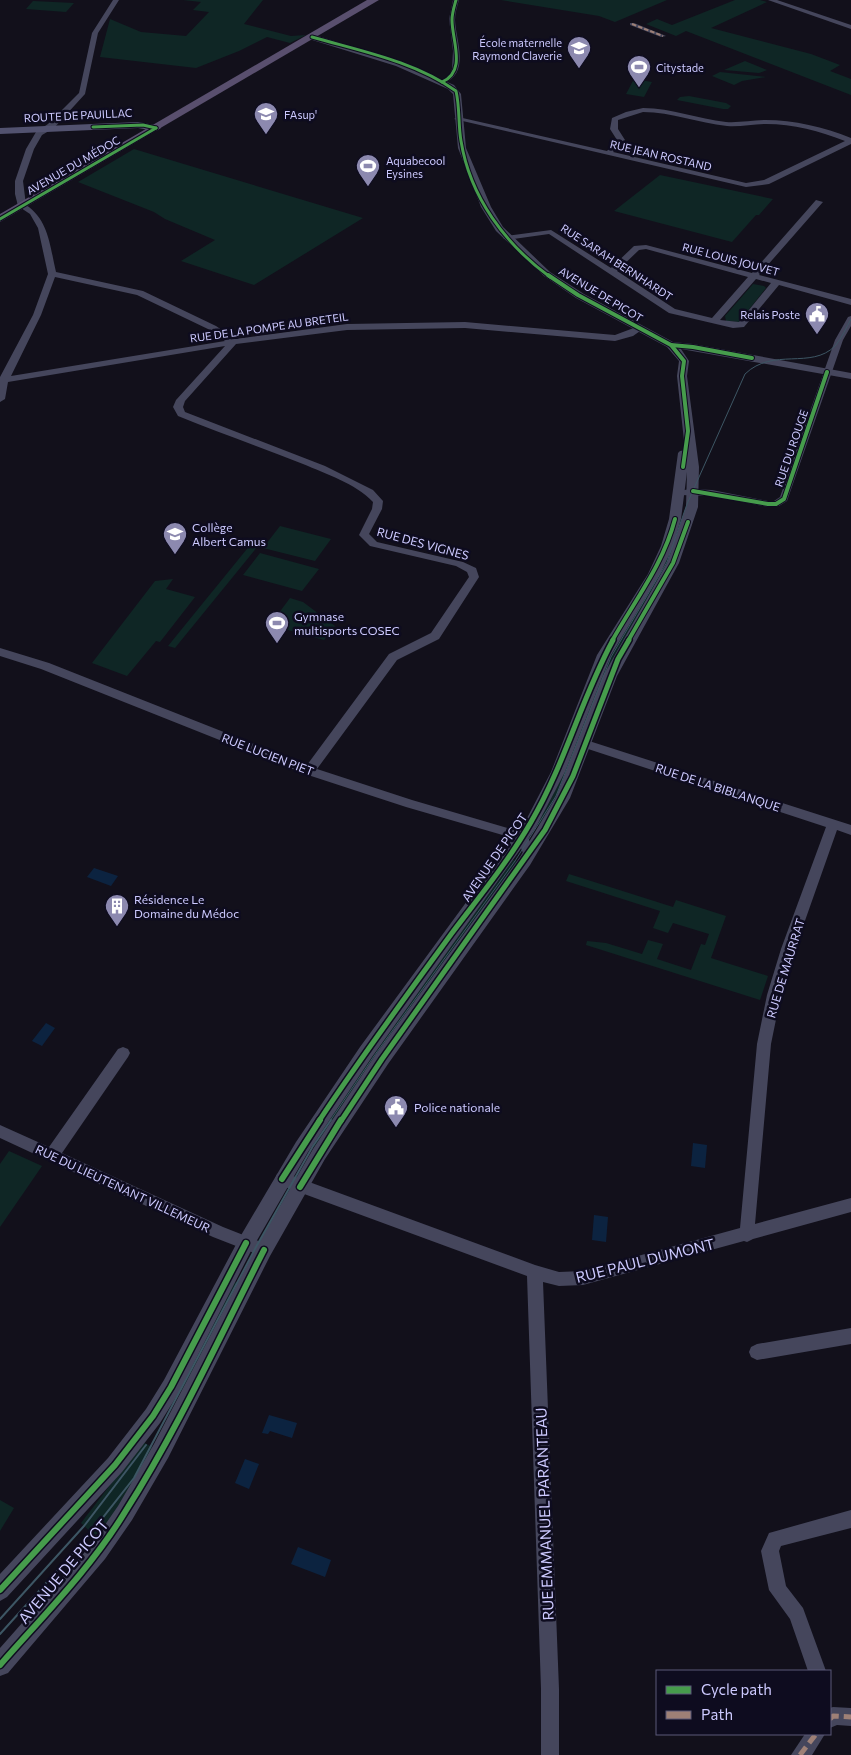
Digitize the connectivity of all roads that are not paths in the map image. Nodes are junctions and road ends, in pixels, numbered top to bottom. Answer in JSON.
{"nodes":[{"id":1,"x":116,"y":0,"type":"edge"},
{"id":2,"x":374,"y":0,"type":"edge"},
{"id":3,"x":456,"y":0,"type":"edge"},
{"id":4,"x":771,"y":0,"type":"edge"},
{"id":5,"x":792,"y":0,"type":"edge"},
{"id":6,"x":784,"y":4,"type":"junction"},
{"id":7,"x":632,"y":24,"type":"dead end"},
{"id":8,"x":851,"y":28,"type":"edge"},
{"id":9,"x":663,"y":36,"type":"dead end"},
{"id":10,"x":312,"y":37,"type":"junction"},
{"id":11,"x":442,"y":82,"type":"junction"},
{"id":12,"x":184,"y":113,"type":"junction"},
{"id":13,"x":458,"y":119,"type":"junction"},
{"id":14,"x":143,"y":125,"type":"junction"},
{"id":15,"x":156,"y":128,"type":"junction"},
{"id":16,"x":48,"y":129,"type":"junction"},
{"id":17,"x":0,"y":131,"type":"edge"},
{"id":18,"x":851,"y":141,"type":"edge"},
{"id":19,"x":608,"y":154,"type":"junction"},
{"id":20,"x":819,"y":202,"type":"dead end"},
{"id":21,"x":22,"y":206,"type":"junction"},
{"id":22,"x":0,"y":219,"type":"edge"},
{"id":23,"x":507,"y":238,"type":"junction"},
{"id":24,"x":612,"y":271,"type":"junction"},
{"id":25,"x":52,"y":274,"type":"junction"},
{"id":26,"x":754,"y":276,"type":"junction"},
{"id":27,"x":776,"y":283,"type":"junction"},
{"id":28,"x":851,"y":302,"type":"edge"},
{"id":29,"x":851,"y":319,"type":"edge"},
{"id":30,"x":714,"y":321,"type":"junction"},
{"id":31,"x":636,"y":331,"type":"junction"},
{"id":32,"x":233,"y":342,"type":"junction"},
{"id":33,"x":666,"y":346,"type":"junction"},
{"id":34,"x":708,"y":351,"type":"junction"},
{"id":35,"x":680,"y":354,"type":"junction"},
{"id":36,"x":827,"y":372,"type":"junction"},
{"id":37,"x":682,"y":376,"type":"junction"},
{"id":38,"x":851,"y":376,"type":"edge"},
{"id":39,"x":3,"y":380,"type":"edge"},
{"id":40,"x":0,"y":398,"type":"edge"},
{"id":41,"x":686,"y":493,"type":"junction"},
{"id":42,"x":0,"y":652,"type":"edge"},
{"id":43,"x":586,"y":744,"type":"junction"},
{"id":44,"x":309,"y":770,"type":"junction"},
{"id":45,"x":833,"y":825,"type":"junction"},
{"id":46,"x":851,"y":830,"type":"edge"},
{"id":47,"x":522,"y":838,"type":"junction"},
{"id":48,"x":529,"y":855,"type":"junction"},
{"id":49,"x":123,"y":1053,"type":"dead end"},
{"id":50,"x":0,"y":1131,"type":"edge"},
{"id":51,"x":52,"y":1155,"type":"junction"},
{"id":52,"x":282,"y":1180,"type":"junction"},
{"id":53,"x":300,"y":1187,"type":"junction"},
{"id":54,"x":851,"y":1205,"type":"edge"},
{"id":55,"x":747,"y":1235,"type":"junction"},
{"id":56,"x":255,"y":1247,"type":"junction"},
{"id":57,"x":535,"y":1272,"type":"junction"},
{"id":58,"x":851,"y":1336,"type":"edge"},
{"id":59,"x":757,"y":1352,"type":"dead end"},
{"id":60,"x":851,"y":1519,"type":"edge"},
{"id":61,"x":0,"y":1590,"type":"edge"},
{"id":62,"x":0,"y":1665,"type":"edge"},
{"id":63,"x":817,"y":1670,"type":"edge"},
{"id":64,"x":815,"y":1735,"type":"edge"},
{"id":65,"x":550,"y":1755,"type":"edge"},
{"id":66,"x":800,"y":1755,"type":"edge"}],
"edges":[{"from":1,"to":16,"type":"street"},
{"from":2,"to":10,"type":"main road","name":"AVENUE DU MÉDOC"},
{"from":3,"to":11,"type":"street"},
{"from":4,"to":6,"type":"street"},
{"from":5,"to":6,"type":"street"},
{"from":6,"to":8,"type":"street"},
{"from":7,"to":9,"type":"street"},
{"from":10,"to":11,"type":"street","name":"AVENUE DE PICOT"},
{"from":10,"to":12,"type":"main road","name":"AVENUE DU MÉDOC"},
{"from":11,"to":13,"type":"street","name":"AVENUE DE PICOT"},
{"from":12,"to":14,"type":"main road","name":"AVENUE DU MÉDOC"},
{"from":12,"to":15,"type":"main road","name":"AVENUE DU MÉDOC"},
{"from":13,"to":19,"type":"street","name":"RUE JEAN ROSTAND"},
{"from":13,"to":23,"type":"street","name":"AVENUE DE PICOT"},
{"from":14,"to":15,"type":"main road","name":"ROUTE DE PAUILLAC"},
{"from":14,"to":16,"type":"main road","name":"ROUTE DE PAUILLAC"},
{"from":15,"to":21,"type":"main road","name":"AVENUE DU MÉDOC"},
{"from":16,"to":17,"type":"main road","name":"ROUTE DE PAUILLAC"},
{"from":16,"to":21,"type":"street"},
{"from":18,"to":19,"type":"street","name":"RUE JEAN ROSTAND"},
{"from":18,"to":19,"type":"street"},
{"from":20,"to":26,"type":"street"},
{"from":21,"to":22,"type":"main road","name":"AVENUE DU MÉDOC"},
{"from":21,"to":25,"type":"street"},
{"from":23,"to":24,"type":"street","name":"RUE SARAH BERNHARDT"},
{"from":23,"to":31,"type":"street","name":"AVENUE DE PICOT"},
{"from":24,"to":26,"type":"street","name":"RUE LOUIS JOUVET"},
{"from":24,"to":30,"type":"street","name":"RUE SARAH BERNHARDT"},
{"from":25,"to":32,"type":"street"},
{"from":25,"to":39,"type":"street"},
{"from":26,"to":27,"type":"street","name":"RUE LOUIS JOUVET"},
{"from":26,"to":30,"type":"street"},
{"from":27,"to":28,"type":"street","name":"RUE LOUIS JOUVET"},
{"from":27,"to":30,"type":"street","name":"RUE SARAH BERNHARDT"},
{"from":29,"to":36,"type":"street"},
{"from":31,"to":32,"type":"street","name":"RUE DE LA POMPE AU BRETEIL"},
{"from":31,"to":33,"type":"street","name":"AVENUE DE PICOT"},
{"from":32,"to":39,"type":"street","name":"RUE DE LA POMPE AU BRETEIL"},
{"from":32,"to":44,"type":"street","name":"RUE DES VIGNES"},
{"from":33,"to":34,"type":"street"},
{"from":33,"to":35,"type":"street","name":"AVENUE DE PICOT"},
{"from":33,"to":37,"type":"street","name":"AVENUE DE PICOT"},
{"from":34,"to":35,"type":"street"},
{"from":34,"to":36,"type":"street"},
{"from":35,"to":37,"type":"street","name":"AVENUE DE PICOT"},
{"from":36,"to":38,"type":"street"},
{"from":36,"to":41,"type":"street","name":"RUE DU ROUGE"},
{"from":37,"to":41,"type":"street","name":"AVENUE DE PICOT"},
{"from":39,"to":40,"type":"street"},
{"from":41,"to":43,"type":"street","name":"AVENUE DE PICOT"},
{"from":41,"to":47,"type":"street","name":"AVENUE DE PICOT"},
{"from":42,"to":44,"type":"street","name":"RUE LUCIEN PIET"},
{"from":43,"to":45,"type":"street","name":"RUE DE LA BIBLANQUE"},
{"from":43,"to":48,"type":"street","name":"AVENUE DE PICOT"},
{"from":44,"to":47,"type":"street","name":"RUE LUCIEN PIET"},
{"from":45,"to":46,"type":"street","name":"RUE DE LA BIBLANQUE"},
{"from":45,"to":55,"type":"street","name":"RUE DE MAURRAT"},
{"from":47,"to":48,"type":"street"},
{"from":47,"to":52,"type":"street","name":"AVENUE DE PICOT"},
{"from":48,"to":53,"type":"street","name":"AVENUE DE PICOT"},
{"from":49,"to":51,"type":"street"},
{"from":50,"to":51,"type":"street","name":"RUE DU LIEUTENANT VILLEMEUR"},
{"from":51,"to":56,"type":"street","name":"RUE DU LIEUTENANT VILLEMEUR"},
{"from":52,"to":53,"type":"street","name":"RUE PAUL DUMONT"},
{"from":52,"to":56,"type":"street","name":"AVENUE DE PICOT"},
{"from":53,"to":56,"type":"street","name":"AVENUE DE PICOT"},
{"from":53,"to":57,"type":"street","name":"RUE PAUL DUMONT"},
{"from":54,"to":55,"type":"street","name":"RUE PAUL DUMONT"},
{"from":55,"to":57,"type":"street","name":"RUE PAUL DUMONT"},
{"from":56,"to":61,"type":"street","name":"AVENUE DE PICOT"},
{"from":56,"to":62,"type":"street","name":"AVENUE DE PICOT"},
{"from":57,"to":65,"type":"street","name":"RUE EMMANUEL PARANTEAU"},
{"from":58,"to":59,"type":"street"},
{"from":60,"to":63,"type":"street"},
{"from":64,"to":66,"type":"street"}]}
